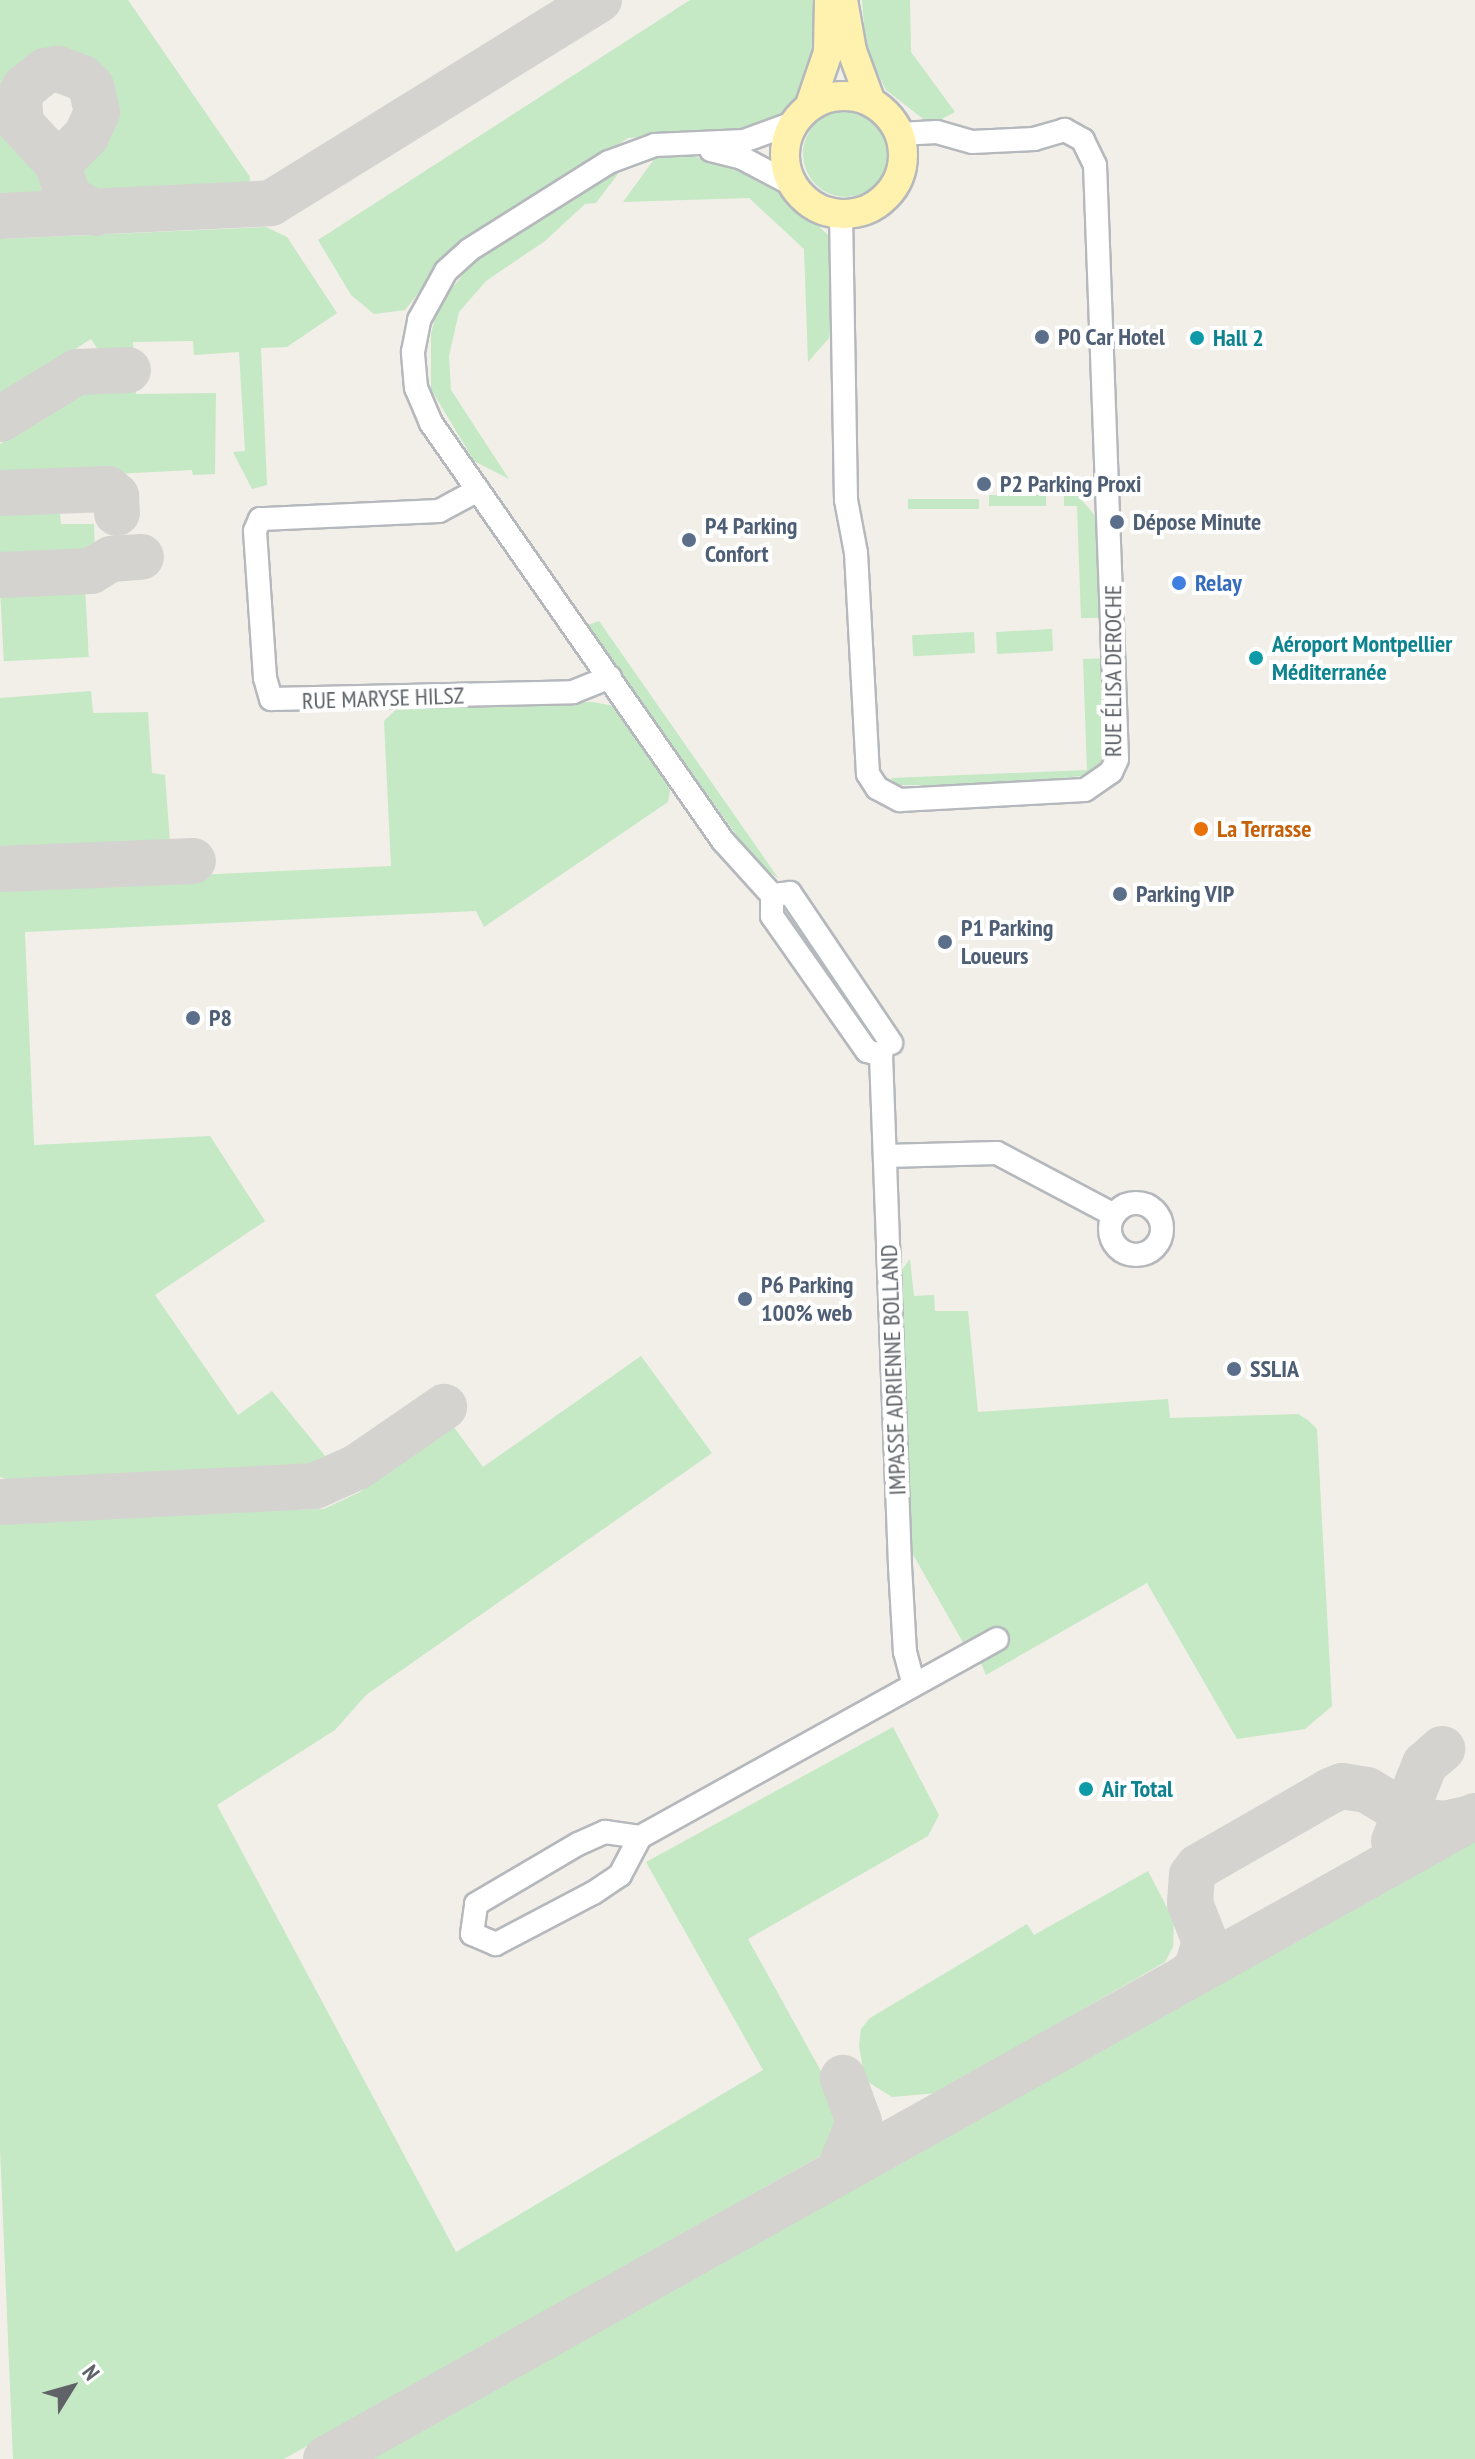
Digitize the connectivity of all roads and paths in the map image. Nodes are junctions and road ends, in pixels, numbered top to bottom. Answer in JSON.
{"nodes":[{"id":1,"x":829,"y":0,"type":"edge"},
{"id":2,"x":843,"y":0,"type":"edge"},
{"id":3,"x":871,"y":102,"type":"junction"},
{"id":4,"x":802,"y":114,"type":"junction"},
{"id":5,"x":899,"y":134,"type":"junction"},
{"id":6,"x":694,"y":146,"type":"junction"},
{"id":7,"x":793,"y":185,"type":"junction"},
{"id":8,"x":841,"y":214,"type":"junction"},
{"id":9,"x":478,"y":490,"type":"junction"},
{"id":10,"x":610,"y":677,"type":"junction"},
{"id":11,"x":885,"y":1156,"type":"junction"},
{"id":12,"x":1114,"y":1215,"type":"dead end"},
{"id":13,"x":997,"y":1639,"type":"dead end"},
{"id":14,"x":914,"y":1685,"type":"junction"},
{"id":15,"x":640,"y":1837,"type":"junction"}],
"edges":[{"from":1,"to":4,"type":"main road"},
{"from":2,"to":3,"type":"main road"},
{"from":3,"to":4,"type":"main road"},
{"from":3,"to":5,"type":"main road"},
{"from":4,"to":6,"type":"street"},
{"from":4,"to":7,"type":"main road"},
{"from":5,"to":8,"type":"main road"},
{"from":5,"to":8,"type":"street","name":"RUE ÉLISA DEROCHE"},
{"from":6,"to":7,"type":"street"},
{"from":6,"to":9,"type":"street"},
{"from":7,"to":8,"type":"main road"},
{"from":9,"to":10,"type":"street"},
{"from":9,"to":10,"type":"street","name":"RUE MARYSE HILSZ"},
{"from":10,"to":11,"type":"street","name":"IMPASSE ADRIENNE BOLLAND"},
{"from":11,"to":12,"type":"street"},
{"from":11,"to":14,"type":"street","name":"IMPASSE ADRIENNE BOLLAND"},
{"from":13,"to":14,"type":"street"},
{"from":14,"to":15,"type":"street"},
{"from":15,"to":15,"type":"street"}]}
